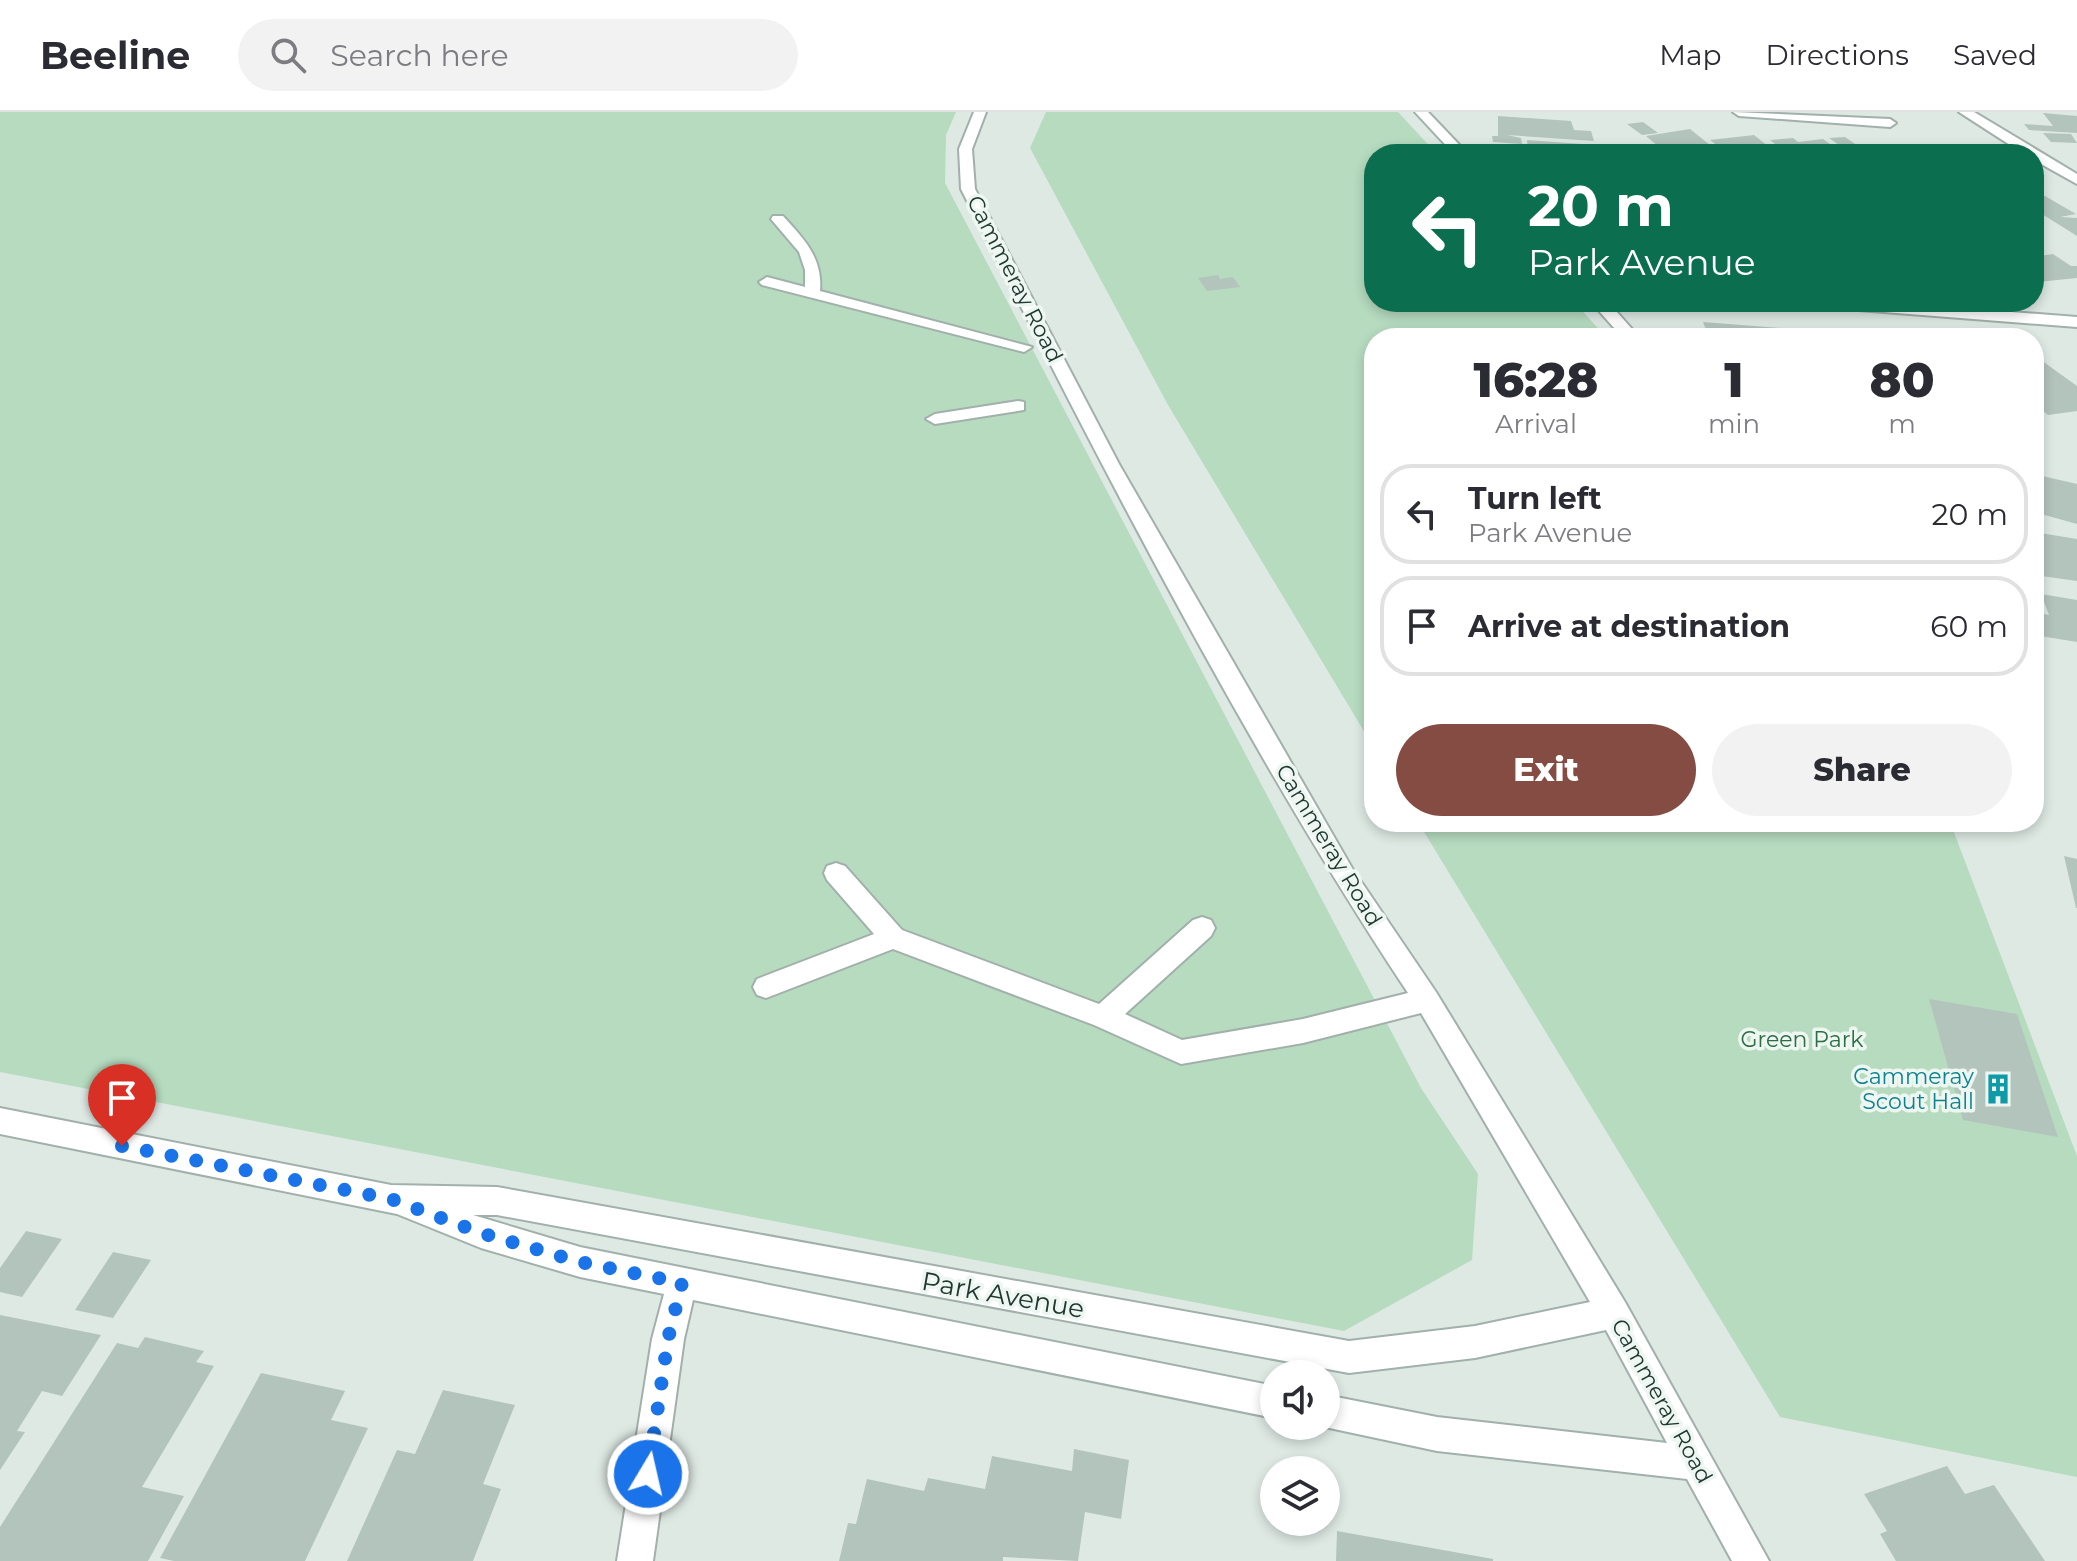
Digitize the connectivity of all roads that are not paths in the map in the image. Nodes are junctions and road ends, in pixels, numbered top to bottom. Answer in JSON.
{"nodes":[{"id":1,"x":980,"y":112,"type":"edge"},
{"id":2,"x":1421,"y":112,"type":"edge"},
{"id":3,"x":1739,"y":112,"type":"edge"},
{"id":4,"x":1965,"y":112,"type":"edge"},
{"id":5,"x":1890,"y":123,"type":"dead end"},
{"id":6,"x":1451,"y":144,"type":"edge"},
{"id":7,"x":2018,"y":144,"type":"edge"},
{"id":8,"x":2044,"y":160,"type":"edge"},
{"id":9,"x":2077,"y":180,"type":"edge"},
{"id":10,"x":778,"y":219,"type":"dead end"},
{"id":11,"x":767,"y":282,"type":"dead end"},
{"id":12,"x":812,"y":294,"type":"junction"},
{"id":13,"x":1608,"y":312,"type":"edge"},
{"id":14,"x":1948,"y":312,"type":"edge"},
{"id":15,"x":2077,"y":322,"type":"edge"},
{"id":16,"x":1623,"y":328,"type":"edge"},
{"id":17,"x":1024,"y":347,"type":"dead end"},
{"id":18,"x":1018,"y":406,"type":"dead end"},
{"id":19,"x":935,"y":419,"type":"dead end"},
{"id":20,"x":836,"y":873,"type":"dead end"},
{"id":21,"x":1202,"y":928,"type":"dead end"},
{"id":22,"x":893,"y":938,"type":"junction"},
{"id":23,"x":766,"y":987,"type":"dead end"},
{"id":24,"x":1427,"y":1000,"type":"junction"},
{"id":25,"x":1103,"y":1017,"type":"junction"},
{"id":26,"x":0,"y":1121,"type":"edge"},
{"id":27,"x":391,"y":1199,"type":"junction"},
{"id":28,"x":682,"y":1283,"type":"junction"},
{"id":29,"x":1614,"y":1313,"type":"junction"},
{"id":30,"x":1260,"y":1399,"type":"edge"},
{"id":31,"x":1340,"y":1415,"type":"edge"},
{"id":32,"x":1697,"y":1463,"type":"junction"},
{"id":33,"x":635,"y":1561,"type":"edge"},
{"id":34,"x":1751,"y":1561,"type":"edge"}],
"edges":[{"from":1,"to":24,"type":"street","name":"Cammeray Road"},
{"from":2,"to":6,"type":"street"},
{"from":3,"to":5,"type":"street"},
{"from":4,"to":7,"type":"street"},
{"from":8,"to":9,"type":"street"},
{"from":10,"to":12,"type":"street"},
{"from":11,"to":12,"type":"street"},
{"from":12,"to":17,"type":"street"},
{"from":13,"to":16,"type":"street"},
{"from":14,"to":15,"type":"street"},
{"from":18,"to":19,"type":"street"},
{"from":20,"to":22,"type":"street"},
{"from":21,"to":25,"type":"street"},
{"from":22,"to":23,"type":"street"},
{"from":22,"to":25,"type":"street"},
{"from":24,"to":25,"type":"street"},
{"from":24,"to":29,"type":"street","name":"Cammeray Road"},
{"from":26,"to":27,"type":"street","name":"Park Avenue"},
{"from":27,"to":28,"type":"street","name":"Park Avenue"},
{"from":27,"to":29,"type":"street","name":"Park Avenue"},
{"from":28,"to":30,"type":"street","name":"Park Avenue"},
{"from":28,"to":33,"type":"street"},
{"from":29,"to":32,"type":"street","name":"Cammeray Road"},
{"from":31,"to":32,"type":"street"},
{"from":32,"to":34,"type":"street","name":"Cammeray Road"}]}
